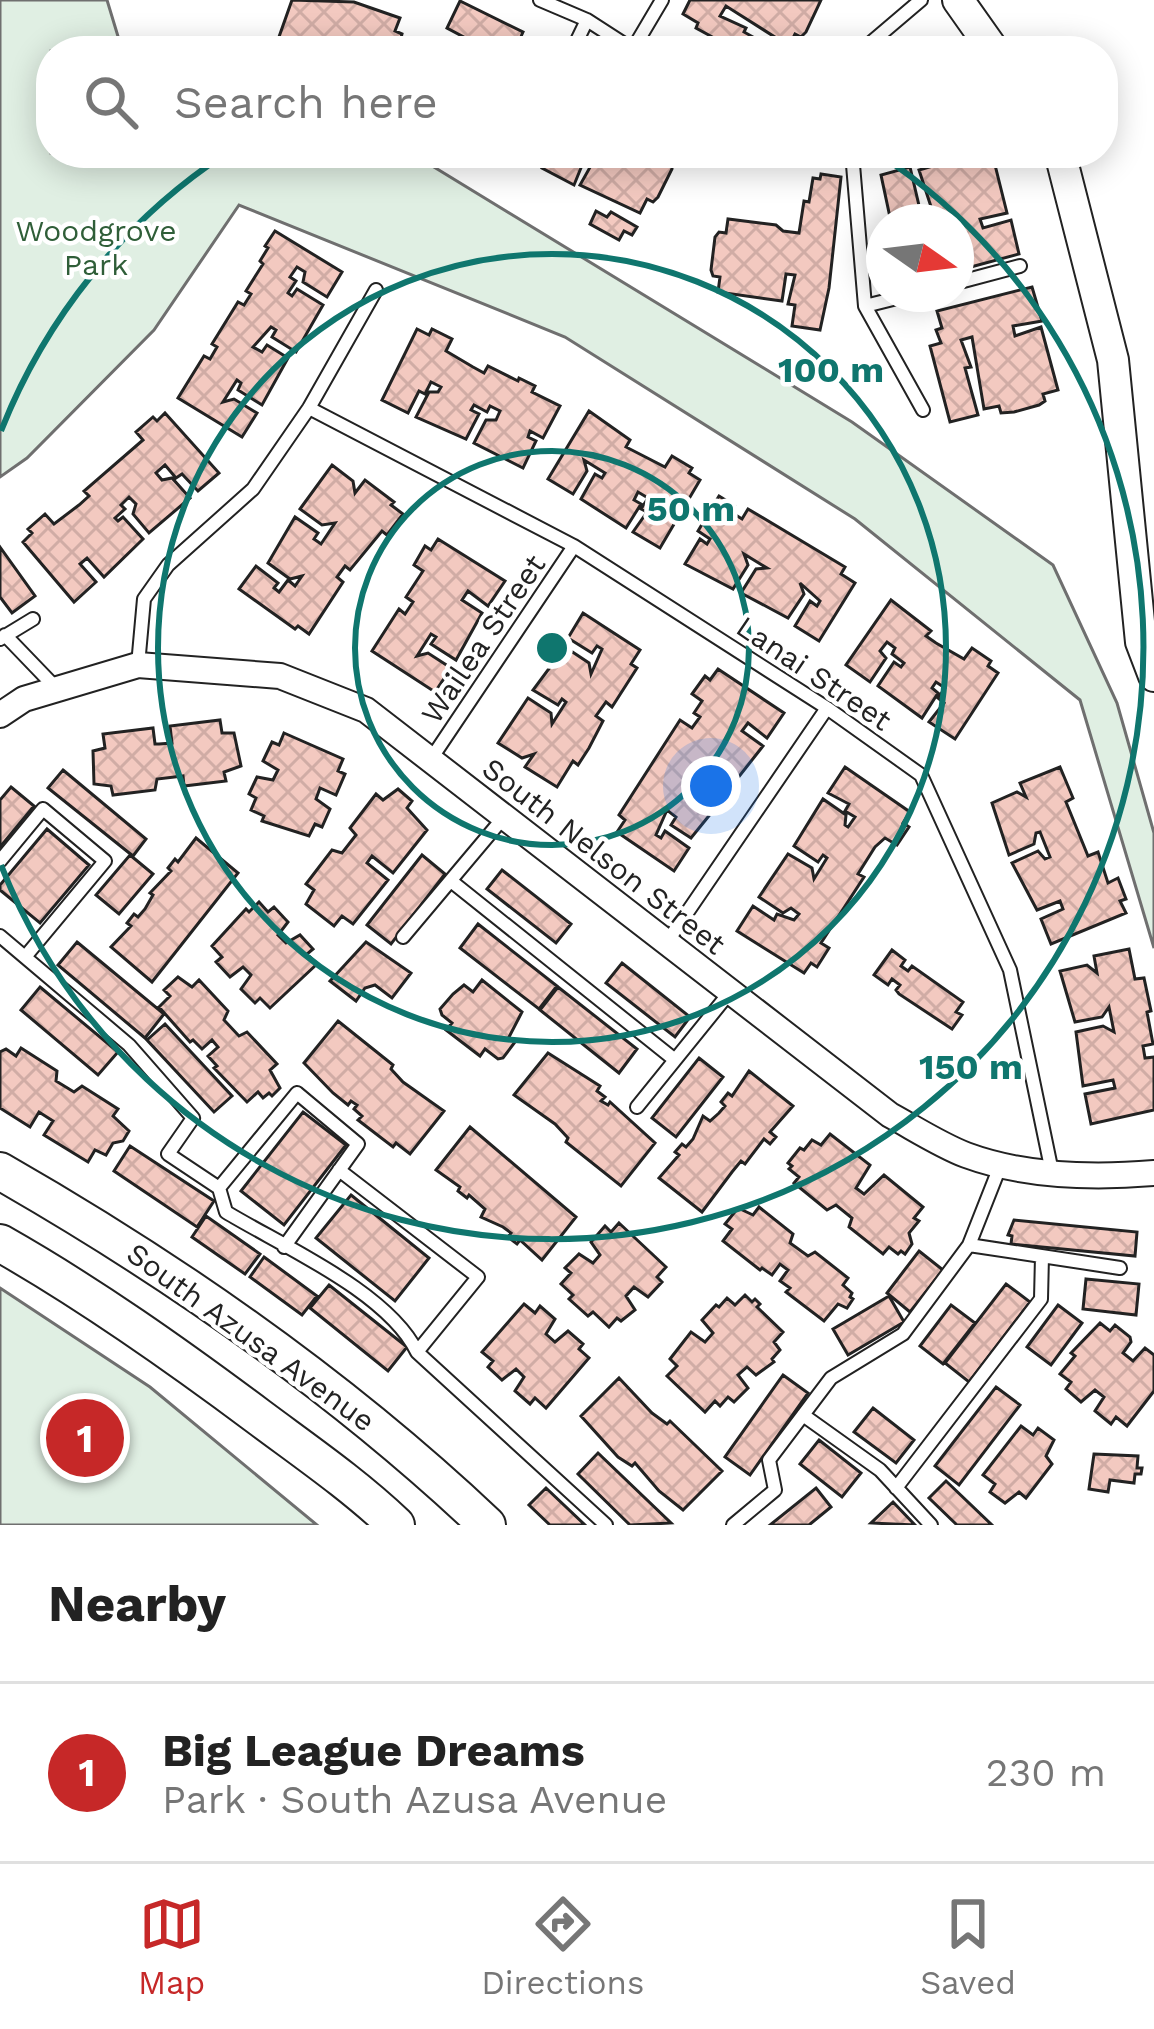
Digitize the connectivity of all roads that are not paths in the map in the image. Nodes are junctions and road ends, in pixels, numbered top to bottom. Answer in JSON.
{"nodes":[{"id":1,"x":540,"y":0,"type":"edge"},
{"id":2,"x":662,"y":0,"type":"edge"},
{"id":3,"x":921,"y":0,"type":"edge"},
{"id":4,"x":958,"y":0,"type":"edge"},
{"id":5,"x":587,"y":20,"type":"junction"},
{"id":6,"x":579,"y":36,"type":"edge"},
{"id":7,"x":612,"y":36,"type":"edge"},
{"id":8,"x":642,"y":36,"type":"edge"},
{"id":9,"x":879,"y":36,"type":"edge"},
{"id":10,"x":983,"y":36,"type":"edge"},
{"id":11,"x":853,"y":168,"type":"edge"},
{"id":12,"x":1064,"y":168,"type":"edge"},
{"id":13,"x":1020,"y":266,"type":"dead end"},
{"id":14,"x":974,"y":278,"type":"edge"},
{"id":15,"x":376,"y":290,"type":"dead end"},
{"id":16,"x":865,"y":306,"type":"joint"},
{"id":17,"x":309,"y":408,"type":"junction"},
{"id":18,"x":923,"y":410,"type":"dead end"},
{"id":19,"x":574,"y":546,"type":"junction"},
{"id":20,"x":34,"y":619,"type":"dead end"},
{"id":21,"x":3,"y":637,"type":"edge"},
{"id":22,"x":138,"y":665,"type":"junction"},
{"id":23,"x":1154,"y":676,"type":"edge"},
{"id":24,"x":57,"y":689,"type":"junction"},
{"id":25,"x":827,"y":708,"type":"junction"},
{"id":26,"x":0,"y":715,"type":"edge"},
{"id":27,"x":431,"y":759,"type":"junction"},
{"id":28,"x":505,"y":816,"type":"junction"},
{"id":29,"x":0,"y":861,"type":"edge"},
{"id":30,"x":451,"y":880,"type":"junction"},
{"id":31,"x":0,"y":936,"type":"edge"},
{"id":32,"x":403,"y":938,"type":"dead end"},
{"id":33,"x":667,"y":942,"type":"junction"},
{"id":34,"x":25,"y":957,"type":"junction"},
{"id":35,"x":730,"y":992,"type":"junction"},
{"id":36,"x":675,"y":1060,"type":"junction"},
{"id":37,"x":637,"y":1107,"type":"dead end"},
{"id":38,"x":1001,"y":1162,"type":"junction"},
{"id":39,"x":339,"y":1170,"type":"junction"},
{"id":40,"x":0,"y":1171,"type":"edge"},
{"id":41,"x":1053,"y":1173,"type":"junction"},
{"id":42,"x":1154,"y":1173,"type":"edge"},
{"id":43,"x":219,"y":1188,"type":"junction"},
{"id":44,"x":0,"y":1243,"type":"edge"},
{"id":45,"x":969,"y":1245,"type":"junction"},
{"id":46,"x":284,"y":1246,"type":"junction"},
{"id":47,"x":1042,"y":1256,"type":"junction"},
{"id":48,"x":1120,"y":1268,"type":"dead end"},
{"id":49,"x":417,"y":1352,"type":"junction"},
{"id":50,"x":802,"y":1415,"type":"junction"},
{"id":51,"x":896,"y":1488,"type":"junction"},
{"id":52,"x":396,"y":1525,"type":"edge"},
{"id":53,"x":487,"y":1525,"type":"edge"},
{"id":54,"x":606,"y":1525,"type":"edge"},
{"id":55,"x":733,"y":1525,"type":"edge"},
{"id":56,"x":931,"y":1525,"type":"edge"}],
"edges":[{"from":1,"to":5,"type":"lane"},
{"from":2,"to":8,"type":"lane"},
{"from":3,"to":9,"type":"lane"},
{"from":4,"to":10,"type":"street"},
{"from":5,"to":6,"type":"lane"},
{"from":5,"to":7,"type":"lane"},
{"from":11,"to":16,"type":"lane"},
{"from":12,"to":23,"type":"street"},
{"from":13,"to":14,"type":"lane"},
{"from":15,"to":17,"type":"lane"},
{"from":16,"to":18,"type":"lane"},
{"from":17,"to":19,"type":"lane","name":"Lanai Street"},
{"from":17,"to":22,"type":"lane"},
{"from":19,"to":25,"type":"lane","name":"Lanai Street"},
{"from":19,"to":27,"type":"lane","name":"Wailea Street"},
{"from":20,"to":21,"type":"lane"},
{"from":21,"to":24,"type":"lane"},
{"from":22,"to":24,"type":"street","name":"South Nelson Street"},
{"from":22,"to":27,"type":"street","name":"South Nelson Street"},
{"from":24,"to":26,"type":"street","name":"South Nelson Street"},
{"from":25,"to":33,"type":"lane"},
{"from":25,"to":41,"type":"lane","name":"Lanai Street"},
{"from":27,"to":28,"type":"street","name":"South Nelson Street"},
{"from":28,"to":30,"type":"lane"},
{"from":28,"to":33,"type":"street","name":"South Nelson Street"},
{"from":29,"to":34,"type":"lane"},
{"from":30,"to":32,"type":"lane"},
{"from":30,"to":36,"type":"lane"},
{"from":31,"to":34,"type":"lane"},
{"from":33,"to":35,"type":"street","name":"South Nelson Street"},
{"from":34,"to":43,"type":"lane"},
{"from":35,"to":36,"type":"lane"},
{"from":35,"to":38,"type":"street","name":"South Nelson Street"},
{"from":36,"to":37,"type":"lane"},
{"from":38,"to":41,"type":"street","name":"South Nelson Street"},
{"from":38,"to":45,"type":"lane"},
{"from":39,"to":43,"type":"lane"},
{"from":39,"to":46,"type":"lane"},
{"from":39,"to":49,"type":"lane"},
{"from":40,"to":53,"type":"main road","name":"South Azusa Avenue"},
{"from":41,"to":42,"type":"street","name":"South Nelson Street"},
{"from":43,"to":46,"type":"lane"},
{"from":44,"to":52,"type":"main road","name":"South Azusa Avenue"},
{"from":45,"to":47,"type":"lane"},
{"from":45,"to":50,"type":"lane"},
{"from":46,"to":49,"type":"lane"},
{"from":47,"to":48,"type":"lane"},
{"from":47,"to":51,"type":"lane"},
{"from":49,"to":54,"type":"lane"},
{"from":50,"to":51,"type":"lane"},
{"from":50,"to":55,"type":"lane"},
{"from":51,"to":56,"type":"lane"}]}
